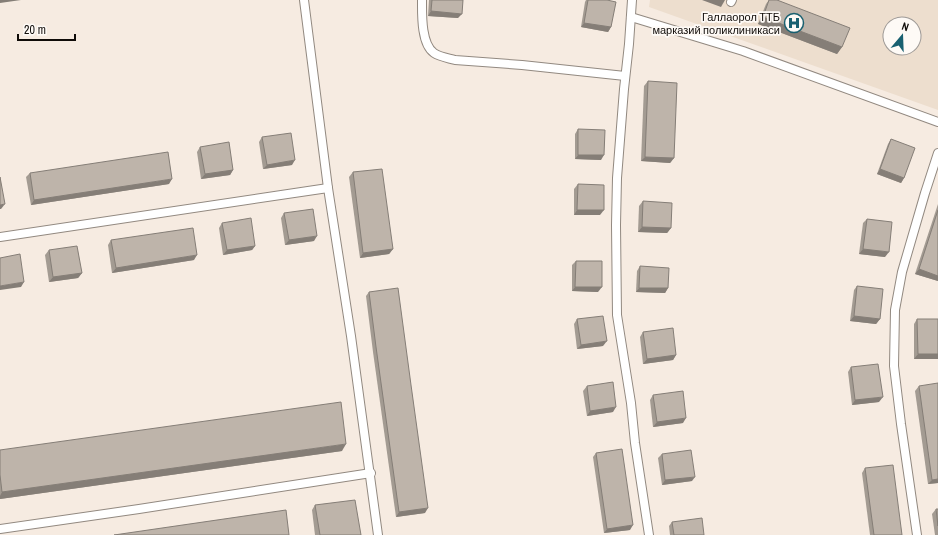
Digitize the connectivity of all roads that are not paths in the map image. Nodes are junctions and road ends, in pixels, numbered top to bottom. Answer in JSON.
{"nodes":[{"id":1,"x":304,"y":0,"type":"edge"},
{"id":2,"x":422,"y":0,"type":"edge"},
{"id":3,"x":632,"y":0,"type":"edge"},
{"id":4,"x":631,"y":17,"type":"junction"},
{"id":5,"x":625,"y":76,"type":"junction"},
{"id":6,"x":938,"y":122,"type":"edge"},
{"id":7,"x":938,"y":153,"type":"edge"},
{"id":8,"x":328,"y":188,"type":"junction"},
{"id":9,"x":0,"y":237,"type":"edge"},
{"id":10,"x":370,"y":473,"type":"junction"},
{"id":11,"x":0,"y":530,"type":"edge"},
{"id":12,"x":378,"y":535,"type":"edge"},
{"id":13,"x":649,"y":535,"type":"edge"},
{"id":14,"x":917,"y":535,"type":"edge"}],
"edges":[{"from":1,"to":8,"type":"lane"},
{"from":2,"to":5,"type":"lane"},
{"from":3,"to":4,"type":"lane"},
{"from":4,"to":5,"type":"lane"},
{"from":4,"to":6,"type":"lane"},
{"from":5,"to":13,"type":"lane"},
{"from":7,"to":14,"type":"lane"},
{"from":8,"to":9,"type":"lane"},
{"from":8,"to":10,"type":"lane"},
{"from":10,"to":11,"type":"lane"},
{"from":10,"to":12,"type":"lane"}]}
